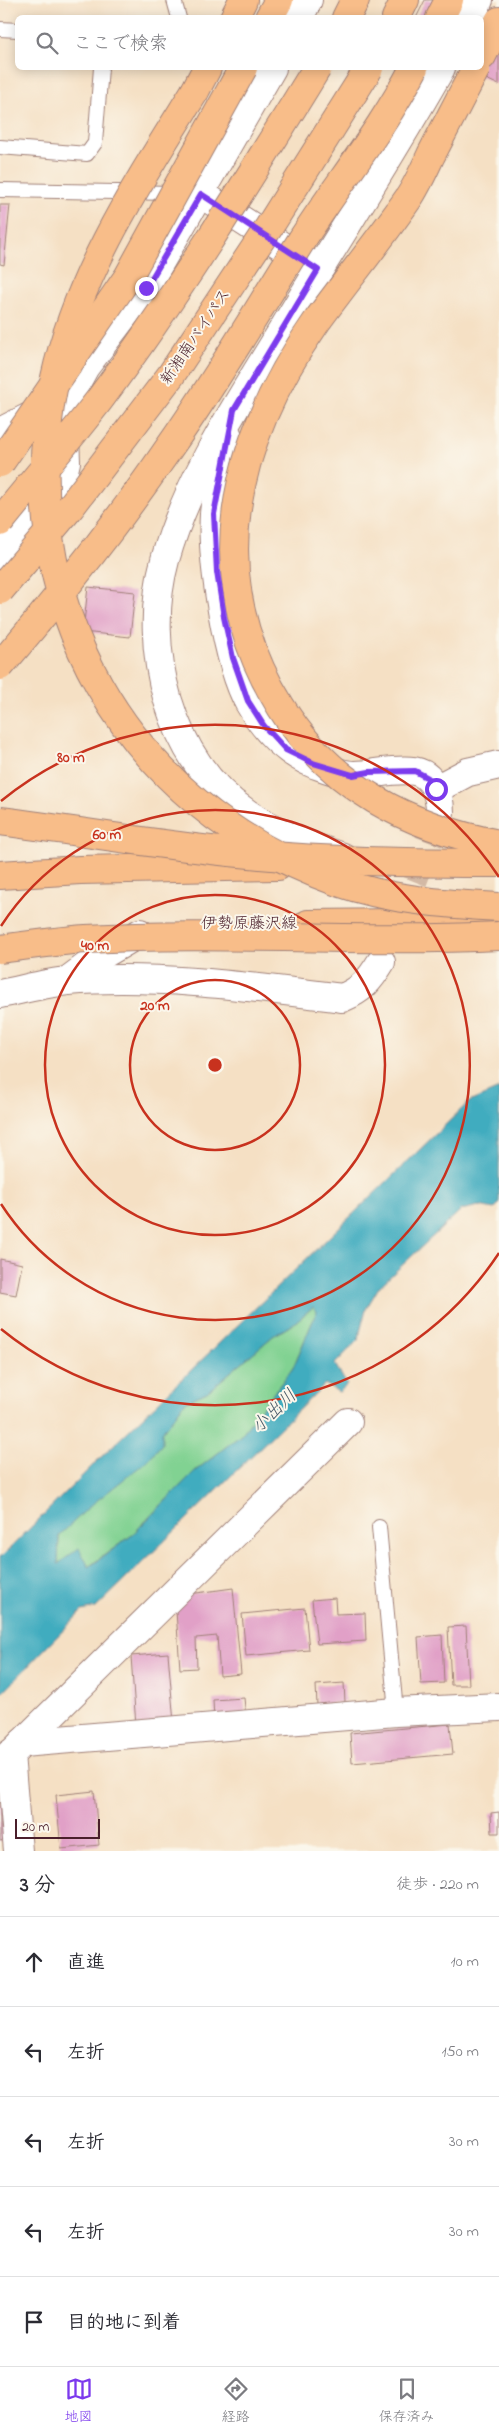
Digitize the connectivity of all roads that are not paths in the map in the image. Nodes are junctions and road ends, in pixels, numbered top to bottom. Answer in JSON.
{"nodes":[{"id":1,"x":174,"y":0,"type":"edge"},
{"id":2,"x":243,"y":0,"type":"edge"},
{"id":3,"x":279,"y":0,"type":"edge"},
{"id":4,"x":308,"y":0,"type":"edge"},
{"id":5,"x":355,"y":0,"type":"edge"},
{"id":6,"x":405,"y":0,"type":"edge"},
{"id":7,"x":449,"y":0,"type":"edge"},
{"id":8,"x":479,"y":0,"type":"edge"},
{"id":9,"x":178,"y":15,"type":"edge"},
{"id":10,"x":236,"y":15,"type":"edge"},
{"id":11,"x":272,"y":15,"type":"edge"},
{"id":12,"x":300,"y":15,"type":"edge"},
{"id":13,"x":348,"y":15,"type":"edge"},
{"id":14,"x":398,"y":15,"type":"edge"},
{"id":15,"x":442,"y":15,"type":"edge"},
{"id":16,"x":471,"y":15,"type":"edge"},
{"id":17,"x":499,"y":21,"type":"edge"},
{"id":18,"x":0,"y":29,"type":"edge"},
{"id":19,"x":15,"y":30,"type":"edge"},
{"id":20,"x":484,"y":52,"type":"edge"},
{"id":21,"x":101,"y":70,"type":"edge"},
{"id":22,"x":207,"y":70,"type":"edge"},
{"id":23,"x":242,"y":70,"type":"edge"},
{"id":24,"x":271,"y":70,"type":"edge"},
{"id":25,"x":316,"y":70,"type":"edge"},
{"id":26,"x":368,"y":70,"type":"edge"},
{"id":27,"x":413,"y":70,"type":"edge"},
{"id":28,"x":440,"y":70,"type":"edge"},
{"id":29,"x":475,"y":70,"type":"edge"},
{"id":30,"x":0,"y":147,"type":"edge"},
{"id":31,"x":0,"y":190,"type":"edge"},
{"id":32,"x":201,"y":194,"type":"junction"},
{"id":33,"x":318,"y":270,"type":"junction"},
{"id":34,"x":64,"y":405,"type":"junction"},
{"id":35,"x":234,"y":410,"type":"junction"},
{"id":36,"x":0,"y":432,"type":"edge"},
{"id":37,"x":0,"y":463,"type":"edge"},
{"id":38,"x":0,"y":522,"type":"edge"},
{"id":39,"x":0,"y":555,"type":"edge"},
{"id":40,"x":0,"y":590,"type":"edge"},
{"id":41,"x":0,"y":666,"type":"edge"},
{"id":42,"x":499,"y":765,"type":"edge"},
{"id":43,"x":0,"y":821,"type":"edge"},
{"id":44,"x":499,"y":844,"type":"edge"},
{"id":45,"x":499,"y":860,"type":"edge"},
{"id":46,"x":362,"y":864,"type":"junction"},
{"id":47,"x":499,"y":864,"type":"edge"},
{"id":48,"x":0,"y":875,"type":"edge"},
{"id":49,"x":499,"y":907,"type":"edge"},
{"id":50,"x":499,"y":922,"type":"edge"},
{"id":51,"x":154,"y":925,"type":"junction"},
{"id":52,"x":0,"y":936,"type":"edge"},
{"id":53,"x":499,"y":936,"type":"edge"},
{"id":54,"x":0,"y":949,"type":"edge"},
{"id":55,"x":381,"y":962,"type":"dead end"},
{"id":56,"x":67,"y":981,"type":"junction"},
{"id":57,"x":0,"y":994,"type":"edge"},
{"id":58,"x":348,"y":1422,"type":"dead end"},
{"id":59,"x":379,"y":1527,"type":"dead end"},
{"id":60,"x":499,"y":1707,"type":"edge"},
{"id":61,"x":396,"y":1712,"type":"junction"},
{"id":62,"x":11,"y":1754,"type":"edge"},
{"id":63,"x":18,"y":1851,"type":"edge"}],
"edges":[{"from":1,"to":9,"type":"lane"},
{"from":2,"to":10,"type":"main road"},
{"from":3,"to":11,"type":"main road"},
{"from":4,"to":12,"type":"street"},
{"from":5,"to":13,"type":"main road"},
{"from":6,"to":14,"type":"main road"},
{"from":7,"to":15,"type":"main road"},
{"from":8,"to":16,"type":"street"},
{"from":17,"to":20,"type":"main road"},
{"from":18,"to":19,"type":"lane"},
{"from":21,"to":30,"type":"lane"},
{"from":22,"to":49,"type":"main road","bridge":true},
{"from":23,"to":37,"type":"main road","bridge":true},
{"from":24,"to":32,"type":"street"},
{"from":25,"to":38,"type":"main road","bridge":true},
{"from":26,"to":40,"type":"main road","name":"新湘南バイパス","bridge":true},
{"from":27,"to":41,"type":"main road","bridge":true},
{"from":28,"to":33,"type":"street"},
{"from":29,"to":44,"type":"main road","bridge":true},
{"from":31,"to":32,"type":"lane"},
{"from":32,"to":33,"type":"street"},
{"from":32,"to":34,"type":"street"},
{"from":33,"to":35,"type":"street"},
{"from":34,"to":36,"type":"street"},
{"from":34,"to":39,"type":"street"},
{"from":35,"to":42,"type":"street"},
{"from":35,"to":46,"type":"street"},
{"from":43,"to":47,"type":"main road","bridge":true},
{"from":45,"to":46,"type":"main road"},
{"from":46,"to":48,"type":"main road"},
{"from":50,"to":51,"type":"main road","name":"伊勢原藤沢線"},
{"from":51,"to":52,"type":"main road","name":"伊勢原藤沢線"},
{"from":51,"to":56,"type":"street"},
{"from":53,"to":54,"type":"main road","bridge":true},
{"from":55,"to":56,"type":"street"},
{"from":56,"to":57,"type":"street"},
{"from":58,"to":62,"type":"street"},
{"from":59,"to":61,"type":"lane"},
{"from":60,"to":61,"type":"street"},
{"from":61,"to":62,"type":"street"},
{"from":62,"to":63,"type":"street"}]}
